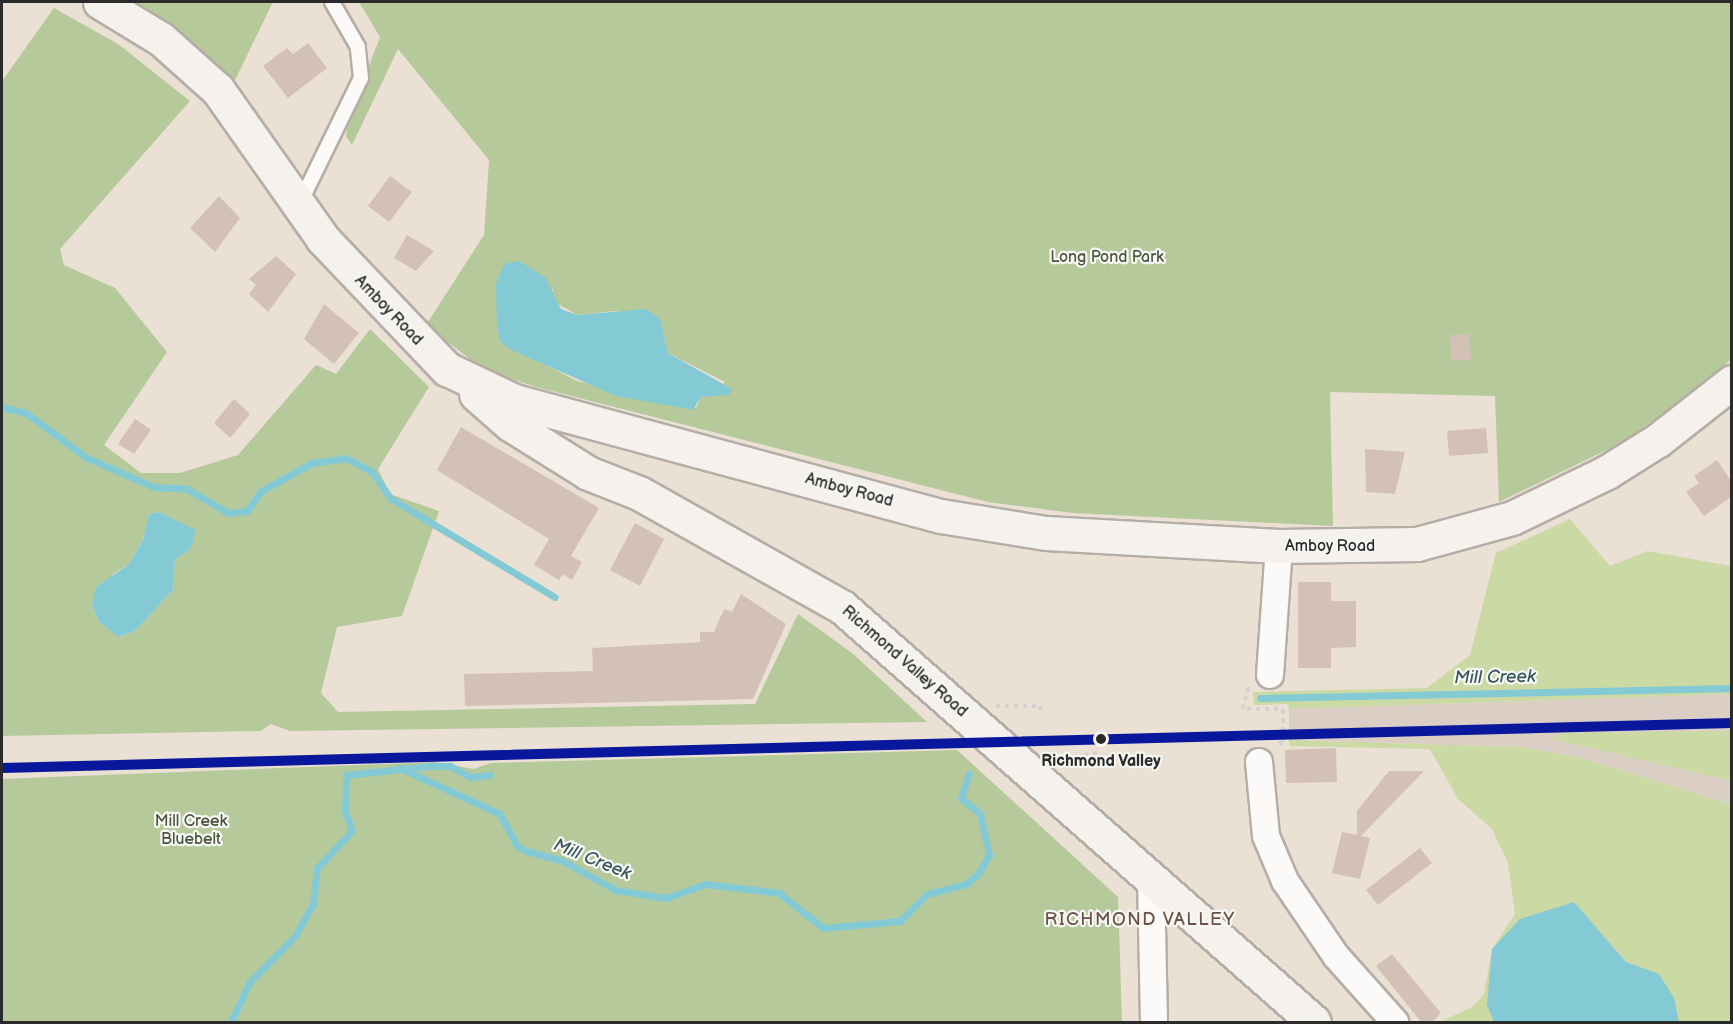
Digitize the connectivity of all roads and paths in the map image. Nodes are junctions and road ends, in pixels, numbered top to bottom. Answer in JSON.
{"nodes":[{"id":1,"x":100,"y":2,"type":"edge"},
{"id":2,"x":332,"y":2,"type":"edge"},
{"id":3,"x":298,"y":207,"type":"junction"},
{"id":4,"x":447,"y":369,"type":"junction"},
{"id":5,"x":1731,"y":382,"type":"edge"},
{"id":6,"x":627,"y":431,"type":"junction"},
{"id":7,"x":626,"y":487,"type":"junction"},
{"id":8,"x":1279,"y":546,"type":"junction"},
{"id":9,"x":1259,"y":681,"type":"joint"},
{"id":10,"x":995,"y":706,"type":"dead end"},
{"id":11,"x":1041,"y":712,"type":"dead end"},
{"id":12,"x":1283,"y":743,"type":"dead end"},
{"id":13,"x":1100,"y":753,"type":"dead end"},
{"id":14,"x":1055,"y":759,"type":"dead end"},
{"id":15,"x":1259,"y":762,"type":"dead end"},
{"id":16,"x":1151,"y":878,"type":"junction"},
{"id":17,"x":1154,"y":1023,"type":"edge"},
{"id":18,"x":1314,"y":1023,"type":"edge"},
{"id":19,"x":1395,"y":1023,"type":"edge"}],
"edges":[{"from":1,"to":3,"type":"main road","name":"Amboy Road"},
{"from":2,"to":3,"type":"lane"},
{"from":3,"to":4,"type":"main road","name":"Amboy Road"},
{"from":4,"to":6,"type":"main road","name":"Amboy Road"},
{"from":4,"to":7,"type":"main road","name":"Richmond Valley Road"},
{"from":5,"to":8,"type":"main road","name":"Amboy Road"},
{"from":6,"to":7,"type":"main road"},
{"from":6,"to":8,"type":"main road","name":"Amboy Road"},
{"from":7,"to":16,"type":"main road","name":"Richmond Valley Road"},
{"from":8,"to":9,"type":"street"},
{"from":9,"to":12,"type":"path"},
{"from":10,"to":11,"type":"path"},
{"from":13,"to":14,"type":"path"},
{"from":15,"to":19,"type":"street"},
{"from":16,"to":17,"type":"street"},
{"from":16,"to":18,"type":"main road","name":"Richmond Valley Road"}]}
